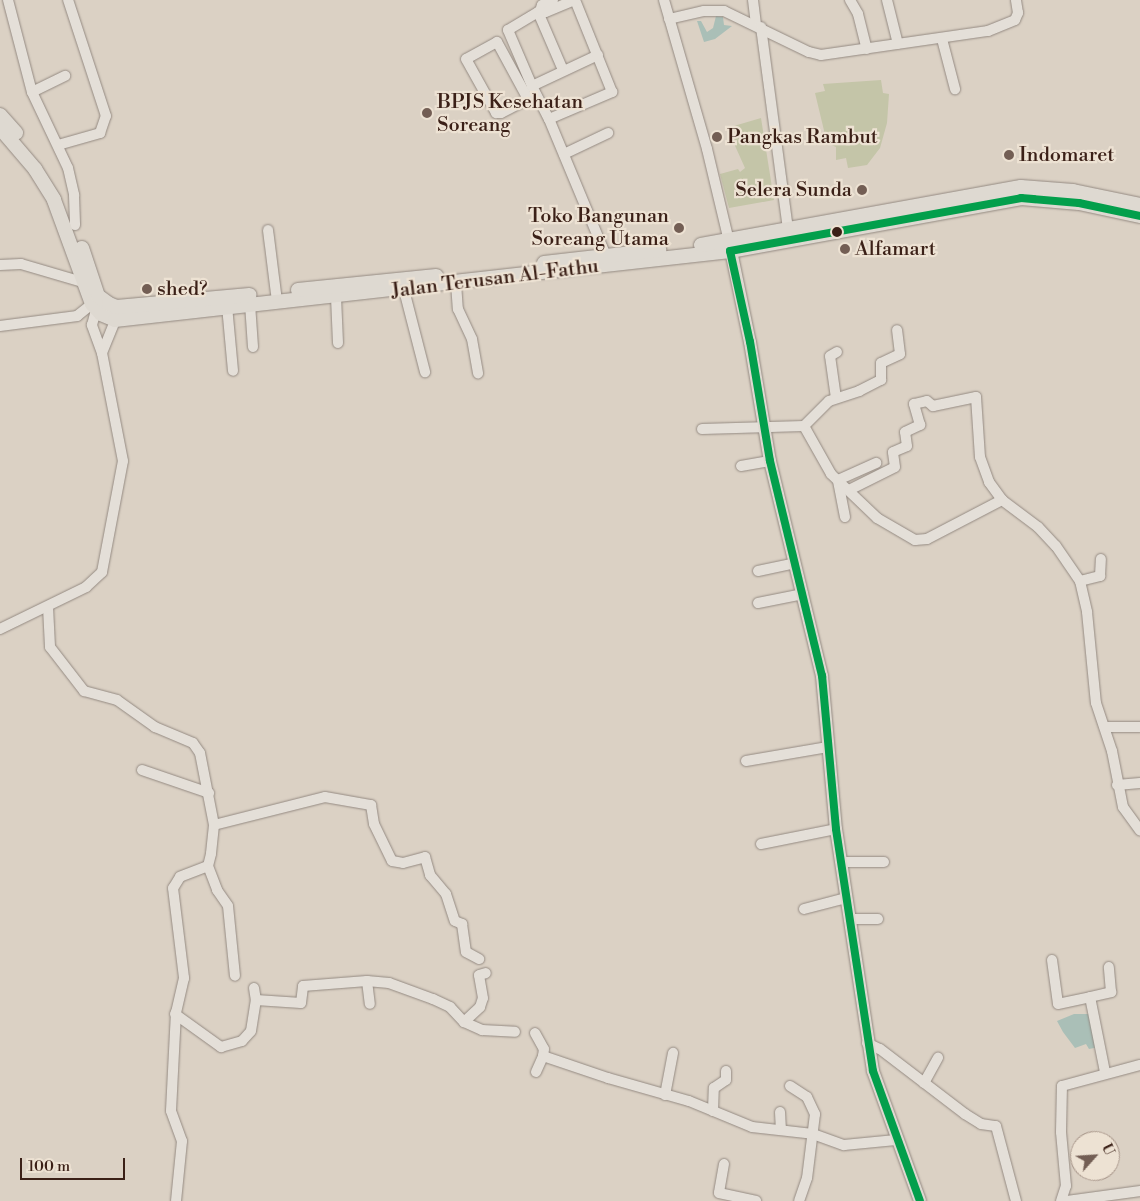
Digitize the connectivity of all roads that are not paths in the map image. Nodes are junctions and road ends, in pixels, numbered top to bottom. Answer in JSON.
{"nodes":[{"id":1,"x":8,"y":0,"type":"edge"},
{"id":2,"x":68,"y":0,"type":"edge"},
{"id":3,"x":553,"y":0,"type":"edge"},
{"id":4,"x":575,"y":0,"type":"edge"},
{"id":5,"x":664,"y":0,"type":"edge"},
{"id":6,"x":753,"y":0,"type":"edge"},
{"id":7,"x":850,"y":0,"type":"edge"},
{"id":8,"x":887,"y":0,"type":"edge"},
{"id":9,"x":1016,"y":0,"type":"edge"},
{"id":10,"x":541,"y":8,"type":"edge"},
{"id":11,"x":669,"y":19,"type":"junction"},
{"id":12,"x":759,"y":26,"type":"junction"},
{"id":13,"x":942,"y":39,"type":"junction"},
{"id":14,"x":898,"y":44,"type":"junction"},
{"id":15,"x":867,"y":49,"type":"junction"},
{"id":16,"x":598,"y":55,"type":"junction"},
{"id":17,"x":564,"y":70,"type":"junction"},
{"id":18,"x":65,"y":76,"type":"dead end"},
{"id":19,"x":955,"y":89,"type":"dead end"},
{"id":20,"x":32,"y":92,"type":"junction"},
{"id":21,"x":532,"y":93,"type":"junction"},
{"id":22,"x":0,"y":115,"type":"edge"},
{"id":23,"x":549,"y":119,"type":"junction"},
{"id":24,"x":0,"y":128,"type":"edge"},
{"id":25,"x":608,"y":133,"type":"dead end"},
{"id":26,"x":58,"y":145,"type":"junction"},
{"id":27,"x":564,"y":154,"type":"junction"},
{"id":28,"x":1140,"y":205,"type":"edge"},
{"id":29,"x":1140,"y":216,"type":"edge"},
{"id":30,"x":71,"y":228,"type":"junction"},
{"id":31,"x":268,"y":230,"type":"dead end"},
{"id":32,"x":788,"y":230,"type":"junction"},
{"id":33,"x":730,"y":246,"type":"junction"},
{"id":34,"x":606,"y":256,"type":"junction"},
{"id":35,"x":0,"y":265,"type":"edge"},
{"id":36,"x":82,"y":282,"type":"junction"},
{"id":37,"x":456,"y":283,"type":"junction"},
{"id":38,"x":412,"y":285,"type":"junction"},
{"id":39,"x":277,"y":297,"type":"junction"},
{"id":40,"x":336,"y":297,"type":"junction"},
{"id":41,"x":250,"y":304,"type":"junction"},
{"id":42,"x":227,"y":306,"type":"junction"},
{"id":43,"x":94,"y":307,"type":"junction"},
{"id":44,"x":116,"y":313,"type":"junction"},
{"id":45,"x":0,"y":326,"type":"edge"},
{"id":46,"x":897,"y":330,"type":"dead end"},
{"id":47,"x":338,"y":343,"type":"dead end"},
{"id":48,"x":253,"y":347,"type":"dead end"},
{"id":49,"x":837,"y":352,"type":"dead end"},
{"id":50,"x":102,"y":353,"type":"junction"},
{"id":51,"x":233,"y":371,"type":"dead end"},
{"id":52,"x":425,"y":372,"type":"dead end"},
{"id":53,"x":478,"y":373,"type":"dead end"},
{"id":54,"x":836,"y":398,"type":"junction"},
{"id":55,"x":804,"y":426,"type":"junction"},
{"id":56,"x":764,"y":427,"type":"junction"},
{"id":57,"x":702,"y":429,"type":"dead end"},
{"id":58,"x":770,"y":461,"type":"junction"},
{"id":59,"x":876,"y":464,"type":"dead end"},
{"id":60,"x":741,"y":466,"type":"dead end"},
{"id":61,"x":838,"y":480,"type":"junction"},
{"id":62,"x":849,"y":490,"type":"junction"},
{"id":63,"x":1002,"y":500,"type":"junction"},
{"id":64,"x":845,"y":517,"type":"dead end"},
{"id":65,"x":1100,"y":559,"type":"dead end"},
{"id":66,"x":795,"y":563,"type":"junction"},
{"id":67,"x":758,"y":571,"type":"dead end"},
{"id":68,"x":1080,"y":581,"type":"junction"},
{"id":69,"x":803,"y":594,"type":"junction"},
{"id":70,"x":758,"y":603,"type":"dead end"},
{"id":71,"x":48,"y":606,"type":"junction"},
{"id":72,"x":4,"y":627,"type":"edge"},
{"id":73,"x":1105,"y":727,"type":"junction"},
{"id":74,"x":1140,"y":727,"type":"edge"},
{"id":75,"x":828,"y":746,"type":"junction"},
{"id":76,"x":746,"y":761,"type":"dead end"},
{"id":77,"x":142,"y":770,"type":"dead end"},
{"id":78,"x":1140,"y":783,"type":"edge"},
{"id":79,"x":1117,"y":785,"type":"junction"},
{"id":80,"x":209,"y":793,"type":"junction"},
{"id":81,"x":214,"y":825,"type":"junction"},
{"id":82,"x":836,"y":829,"type":"junction"},
{"id":83,"x":1140,"y":830,"type":"edge"},
{"id":84,"x":761,"y":844,"type":"dead end"},
{"id":85,"x":841,"y":862,"type":"junction"},
{"id":86,"x":884,"y":862,"type":"dead end"},
{"id":87,"x":208,"y":866,"type":"junction"},
{"id":88,"x":846,"y":898,"type":"junction"},
{"id":89,"x":804,"y":909,"type":"dead end"},
{"id":90,"x":849,"y":919,"type":"junction"},
{"id":91,"x":878,"y":919,"type":"dead end"},
{"id":92,"x":479,"y":959,"type":"dead end"},
{"id":93,"x":1052,"y":960,"type":"dead end"},
{"id":94,"x":1109,"y":967,"type":"dead end"},
{"id":95,"x":486,"y":972,"type":"dead end"},
{"id":96,"x":235,"y":976,"type":"dead end"},
{"id":97,"x":366,"y":981,"type":"junction"},
{"id":98,"x":254,"y":988,"type":"dead end"},
{"id":99,"x":1090,"y":997,"type":"junction"},
{"id":100,"x":256,"y":1000,"type":"junction"},
{"id":101,"x":370,"y":1004,"type":"dead end"},
{"id":102,"x":176,"y":1014,"type":"junction"},
{"id":103,"x":464,"y":1022,"type":"junction"},
{"id":104,"x":515,"y":1032,"type":"dead end"},
{"id":105,"x":536,"y":1034,"type":"dead end"},
{"id":106,"x":867,"y":1043,"type":"junction"},
{"id":107,"x":673,"y":1053,"type":"dead end"},
{"id":108,"x":543,"y":1056,"type":"junction"},
{"id":109,"x":938,"y":1058,"type":"dead end"},
{"id":110,"x":1140,"y":1065,"type":"edge"},
{"id":111,"x":726,"y":1071,"type":"dead end"},
{"id":112,"x":536,"y":1072,"type":"dead end"},
{"id":113,"x":1105,"y":1072,"type":"junction"},
{"id":114,"x":924,"y":1083,"type":"junction"},
{"id":115,"x":790,"y":1086,"type":"dead end"},
{"id":116,"x":665,"y":1095,"type":"junction"},
{"id":117,"x":714,"y":1110,"type":"junction"},
{"id":118,"x":780,"y":1112,"type":"dead end"},
{"id":119,"x":781,"y":1129,"type":"junction"},
{"id":120,"x":813,"y":1134,"type":"junction"},
{"id":121,"x":896,"y":1140,"type":"junction"},
{"id":122,"x":724,"y":1164,"type":"dead end"},
{"id":123,"x":1140,"y":1191,"type":"edge"},
{"id":124,"x":176,"y":1201,"type":"edge"},
{"id":125,"x":756,"y":1201,"type":"edge"},
{"id":126,"x":799,"y":1201,"type":"edge"},
{"id":127,"x":920,"y":1201,"type":"edge"},
{"id":128,"x":1016,"y":1201,"type":"edge"},
{"id":129,"x":1061,"y":1201,"type":"edge"},
{"id":130,"x":1067,"y":1201,"type":"edge"}],
"edges":[{"from":1,"to":20,"type":"street"},
{"from":2,"to":26,"type":"street"},
{"from":3,"to":10,"type":"street"},
{"from":4,"to":10,"type":"street"},
{"from":4,"to":16,"type":"street"},
{"from":5,"to":11,"type":"street"},
{"from":6,"to":12,"type":"street"},
{"from":7,"to":15,"type":"street"},
{"from":8,"to":14,"type":"street"},
{"from":9,"to":13,"type":"street"},
{"from":10,"to":17,"type":"street"},
{"from":10,"to":21,"type":"street"},
{"from":11,"to":12,"type":"street"},
{"from":11,"to":33,"type":"street"},
{"from":12,"to":15,"type":"street"},
{"from":12,"to":32,"type":"street"},
{"from":13,"to":14,"type":"street"},
{"from":13,"to":19,"type":"street"},
{"from":14,"to":15,"type":"street"},
{"from":16,"to":17,"type":"street"},
{"from":16,"to":23,"type":"street"},
{"from":17,"to":21,"type":"street"},
{"from":18,"to":20,"type":"street"},
{"from":20,"to":26,"type":"street"},
{"from":21,"to":21,"type":"street"},
{"from":21,"to":23,"type":"street"},
{"from":22,"to":30,"type":"highway"},
{"from":23,"to":27,"type":"street"},
{"from":24,"to":30,"type":"highway"},
{"from":25,"to":27,"type":"street"},
{"from":26,"to":30,"type":"street"},
{"from":27,"to":34,"type":"street"},
{"from":28,"to":32,"type":"highway","name":"Jalan Terusan Al-Fathu"},
{"from":29,"to":33,"type":"highway","name":"Jalan Terusan Al-Fathu"},
{"from":30,"to":36,"type":"highway"},
{"from":30,"to":44,"type":"highway"},
{"from":31,"to":39,"type":"street"},
{"from":32,"to":33,"type":"highway","name":"Jalan Terusan Al-Fathu"},
{"from":33,"to":34,"type":"highway","name":"Jalan Terusan Al-Fathu"},
{"from":33,"to":37,"type":"highway","name":"Jalan Terusan Al-Fathu"},
{"from":33,"to":56,"type":"main road"},
{"from":34,"to":38,"type":"highway","name":"Jalan Terusan Al-Fathu"},
{"from":35,"to":36,"type":"street"},
{"from":36,"to":43,"type":"highway"},
{"from":37,"to":38,"type":"highway","name":"Jalan Terusan Al-Fathu"},
{"from":37,"to":53,"type":"street"},
{"from":38,"to":39,"type":"highway","name":"Jalan Terusan Al-Fathu"},
{"from":38,"to":40,"type":"highway","name":"Jalan Terusan Al-Fathu"},
{"from":38,"to":52,"type":"street"},
{"from":39,"to":40,"type":"highway","name":"Jalan Terusan Al-Fathu"},
{"from":39,"to":41,"type":"highway","name":"Jalan Terusan Al-Fathu"},
{"from":39,"to":44,"type":"highway","name":"Jalan Terusan Al-Fathu"},
{"from":40,"to":47,"type":"street"},
{"from":41,"to":42,"type":"highway","name":"Jalan Terusan Al-Fathu"},
{"from":41,"to":48,"type":"street"},
{"from":42,"to":44,"type":"highway","name":"Jalan Terusan Al-Fathu"},
{"from":42,"to":51,"type":"street"},
{"from":43,"to":44,"type":"highway"},
{"from":43,"to":45,"type":"street"},
{"from":43,"to":50,"type":"street"},
{"from":44,"to":50,"type":"street"},
{"from":46,"to":54,"type":"street"},
{"from":49,"to":54,"type":"street"},
{"from":50,"to":71,"type":"street"},
{"from":54,"to":55,"type":"street"},
{"from":55,"to":56,"type":"street"},
{"from":55,"to":61,"type":"street"},
{"from":56,"to":57,"type":"street"},
{"from":56,"to":58,"type":"main road"},
{"from":58,"to":60,"type":"street"},
{"from":58,"to":66,"type":"main road"},
{"from":59,"to":61,"type":"street"},
{"from":61,"to":62,"type":"street"},
{"from":61,"to":64,"type":"street"},
{"from":62,"to":63,"type":"street"},
{"from":62,"to":63,"type":"street"},
{"from":63,"to":68,"type":"street"},
{"from":65,"to":68,"type":"street"},
{"from":66,"to":67,"type":"street"},
{"from":66,"to":69,"type":"main road"},
{"from":68,"to":73,"type":"street"},
{"from":69,"to":70,"type":"street"},
{"from":69,"to":75,"type":"main road"},
{"from":71,"to":72,"type":"street"},
{"from":71,"to":80,"type":"street"},
{"from":73,"to":74,"type":"street"},
{"from":73,"to":79,"type":"street"},
{"from":75,"to":76,"type":"street"},
{"from":75,"to":82,"type":"main road"},
{"from":77,"to":80,"type":"street"},
{"from":78,"to":79,"type":"street"},
{"from":79,"to":83,"type":"street"},
{"from":80,"to":81,"type":"street"},
{"from":81,"to":87,"type":"street"},
{"from":81,"to":92,"type":"street"},
{"from":82,"to":84,"type":"street"},
{"from":82,"to":85,"type":"main road"},
{"from":85,"to":86,"type":"street"},
{"from":85,"to":88,"type":"main road"},
{"from":87,"to":96,"type":"street"},
{"from":87,"to":102,"type":"street"},
{"from":88,"to":89,"type":"street"},
{"from":88,"to":90,"type":"main road"},
{"from":90,"to":91,"type":"street"},
{"from":90,"to":106,"type":"main road"},
{"from":93,"to":99,"type":"street"},
{"from":94,"to":99,"type":"street"},
{"from":95,"to":103,"type":"street"},
{"from":97,"to":100,"type":"street"},
{"from":97,"to":101,"type":"street"},
{"from":97,"to":103,"type":"street"},
{"from":98,"to":100,"type":"street"},
{"from":99,"to":113,"type":"street"},
{"from":100,"to":102,"type":"street"},
{"from":102,"to":124,"type":"street"},
{"from":103,"to":104,"type":"street"},
{"from":105,"to":108,"type":"street"},
{"from":106,"to":114,"type":"street"},
{"from":106,"to":121,"type":"main road"},
{"from":107,"to":116,"type":"street"},
{"from":108,"to":112,"type":"street"},
{"from":108,"to":116,"type":"street"},
{"from":109,"to":114,"type":"street"},
{"from":110,"to":113,"type":"street"},
{"from":111,"to":117,"type":"street"},
{"from":113,"to":129,"type":"street"},
{"from":114,"to":128,"type":"street"},
{"from":115,"to":120,"type":"street"},
{"from":116,"to":117,"type":"street"},
{"from":117,"to":119,"type":"street"},
{"from":118,"to":119,"type":"street"},
{"from":119,"to":120,"type":"street"},
{"from":120,"to":121,"type":"street"},
{"from":120,"to":126,"type":"street"},
{"from":121,"to":127,"type":"main road"},
{"from":122,"to":125,"type":"street"},
{"from":123,"to":130,"type":"street"}]}
